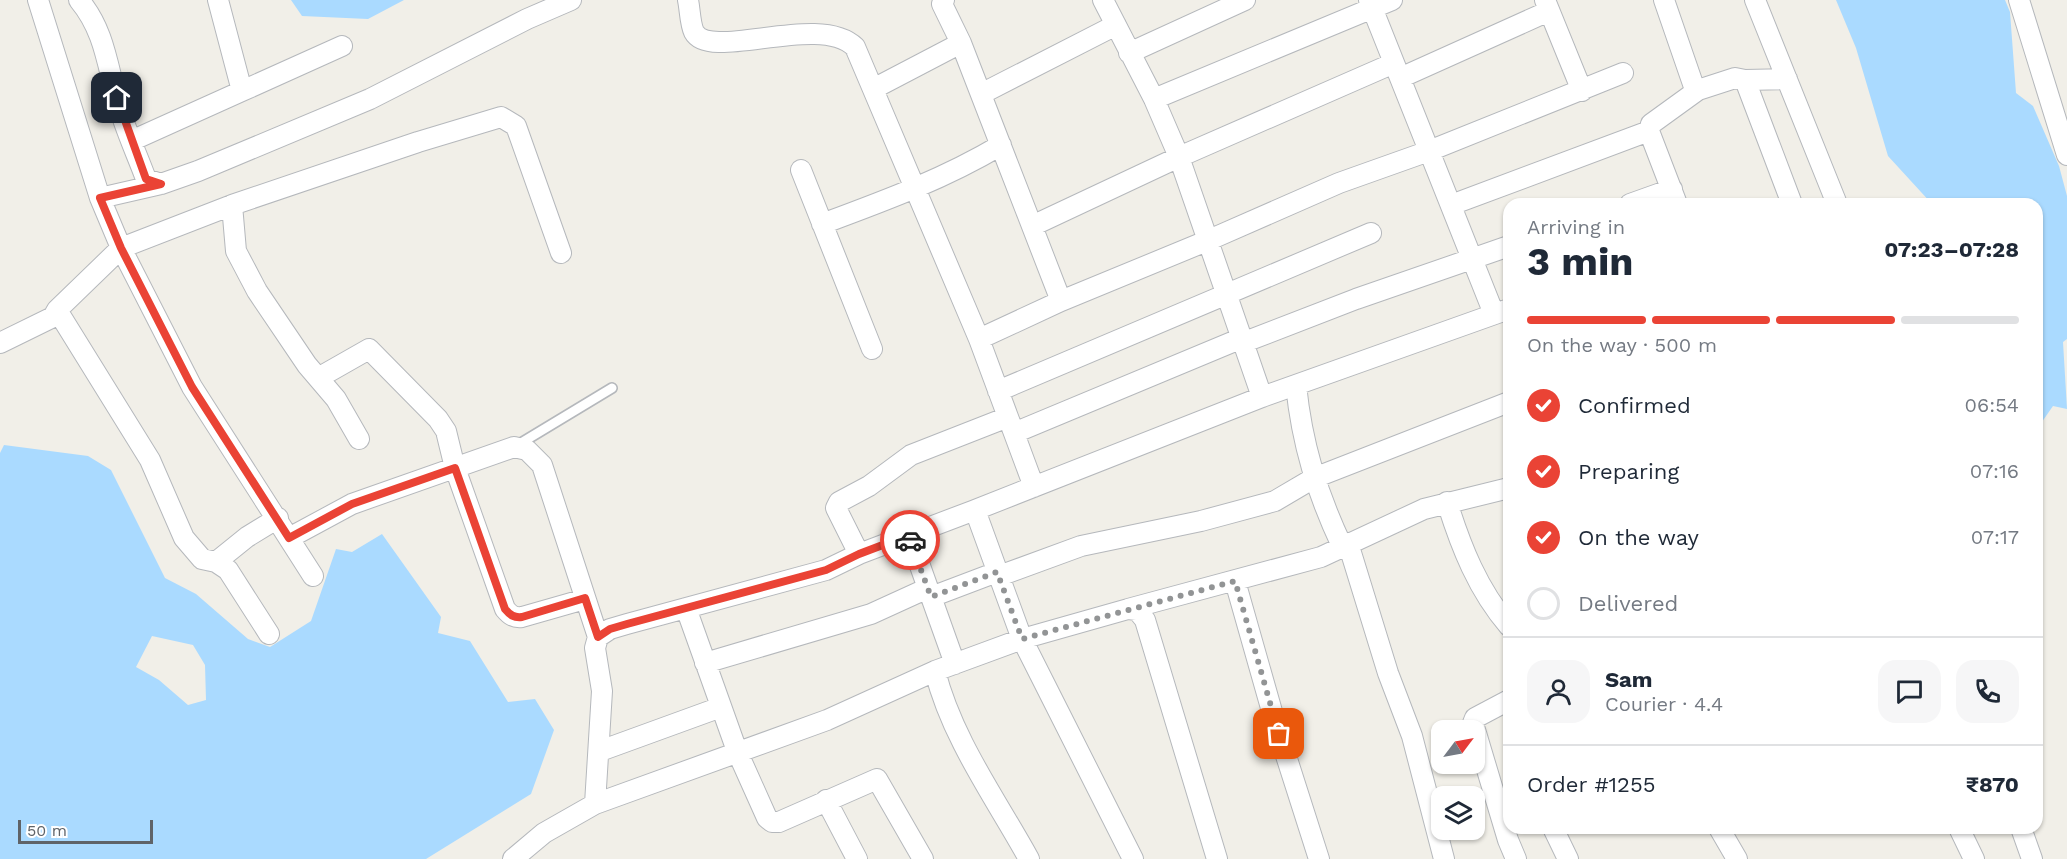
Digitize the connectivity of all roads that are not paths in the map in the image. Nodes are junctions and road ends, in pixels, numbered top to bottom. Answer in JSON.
{"nodes":[{"id":1,"x":38,"y":0,"type":"edge"},
{"id":2,"x":79,"y":0,"type":"edge"},
{"id":3,"x":218,"y":0,"type":"edge"},
{"id":4,"x":571,"y":0,"type":"edge"},
{"id":5,"x":688,"y":0,"type":"edge"},
{"id":6,"x":944,"y":0,"type":"edge"},
{"id":7,"x":1104,"y":0,"type":"edge"},
{"id":8,"x":1245,"y":0,"type":"edge"},
{"id":9,"x":1392,"y":0,"type":"edge"},
{"id":10,"x":1664,"y":0,"type":"edge"},
{"id":11,"x":1755,"y":0,"type":"edge"},
{"id":12,"x":2019,"y":0,"type":"edge"},
{"id":13,"x":1371,"y":4,"type":"edge"},
{"id":14,"x":1547,"y":6,"type":"edge"},
{"id":15,"x":1116,"y":25,"type":"junction"},
{"id":16,"x":961,"y":43,"type":"junction"},
{"id":17,"x":342,"y":46,"type":"dead end"},
{"id":18,"x":1129,"y":53,"type":"junction"},
{"id":19,"x":1397,"y":70,"type":"junction"},
{"id":20,"x":1623,"y":73,"type":"dead end"},
{"id":21,"x":1787,"y":79,"type":"junction"},
{"id":22,"x":1745,"y":80,"type":"junction"},
{"id":23,"x":873,"y":88,"type":"junction"},
{"id":24,"x":1698,"y":90,"type":"junction"},
{"id":25,"x":242,"y":91,"type":"junction"},
{"id":26,"x":1582,"y":91,"type":"junction"},
{"id":27,"x":981,"y":94,"type":"junction"},
{"id":28,"x":1154,"y":99,"type":"junction"},
{"id":29,"x":1648,"y":131,"type":"junction"},
{"id":30,"x":131,"y":141,"type":"junction"},
{"id":31,"x":1001,"y":145,"type":"junction"},
{"id":32,"x":1429,"y":151,"type":"junction"},
{"id":33,"x":2067,"y":155,"type":"edge"},
{"id":34,"x":1179,"y":157,"type":"junction"},
{"id":35,"x":801,"y":170,"type":"dead end"},
{"id":36,"x":161,"y":184,"type":"junction"},
{"id":37,"x":916,"y":189,"type":"junction"},
{"id":38,"x":1675,"y":197,"type":"edge"},
{"id":39,"x":100,"y":198,"type":"junction"},
{"id":40,"x":1790,"y":198,"type":"edge"},
{"id":41,"x":1835,"y":198,"type":"edge"},
{"id":42,"x":232,"y":205,"type":"junction"},
{"id":43,"x":1451,"y":205,"type":"junction"},
{"id":44,"x":822,"y":224,"type":"junction"},
{"id":45,"x":1032,"y":226,"type":"junction"},
{"id":46,"x":1371,"y":233,"type":"dead end"},
{"id":47,"x":1209,"y":240,"type":"junction"},
{"id":48,"x":121,"y":248,"type":"junction"},
{"id":49,"x":1503,"y":248,"type":"edge"},
{"id":50,"x":561,"y":253,"type":"dead end"},
{"id":51,"x":1472,"y":259,"type":"junction"},
{"id":52,"x":1227,"y":294,"type":"junction"},
{"id":53,"x":1061,"y":301,"type":"junction"},
{"id":54,"x":57,"y":310,"type":"junction"},
{"id":55,"x":1502,"y":312,"type":"edge"},
{"id":56,"x":979,"y":339,"type":"junction"},
{"id":57,"x":1242,"y":341,"type":"junction"},
{"id":58,"x":0,"y":343,"type":"edge"},
{"id":59,"x":872,"y":349,"type":"dead end"},
{"id":60,"x":318,"y":378,"type":"junction"},
{"id":61,"x":1296,"y":385,"type":"junction"},
{"id":62,"x":612,"y":388,"type":"dead end"},
{"id":63,"x":998,"y":391,"type":"junction"},
{"id":64,"x":1262,"y":397,"type":"junction"},
{"id":65,"x":1503,"y":404,"type":"edge"},
{"id":66,"x":1011,"y":425,"type":"junction"},
{"id":67,"x":359,"y":439,"type":"dead end"},
{"id":68,"x":514,"y":447,"type":"junction"},
{"id":69,"x":455,"y":468,"type":"junction"},
{"id":70,"x":1314,"y":478,"type":"junction"},
{"id":71,"x":1034,"y":487,"type":"junction"},
{"id":72,"x":1503,"y":489,"type":"edge"},
{"id":73,"x":1447,"y":502,"type":"junction"},
{"id":74,"x":975,"y":510,"type":"junction"},
{"id":75,"x":278,"y":518,"type":"junction"},
{"id":76,"x":909,"y":535,"type":"junction"},
{"id":77,"x":289,"y":538,"type":"junction"},
{"id":78,"x":1345,"y":545,"type":"junction"},
{"id":79,"x":859,"y":554,"type":"junction"},
{"id":80,"x":216,"y":562,"type":"junction"},
{"id":81,"x":998,"y":574,"type":"junction"},
{"id":82,"x":313,"y":576,"type":"dead end"},
{"id":83,"x":1235,"y":581,"type":"junction"},
{"id":84,"x":929,"y":593,"type":"junction"},
{"id":85,"x":585,"y":598,"type":"junction"},
{"id":86,"x":686,"y":608,"type":"junction"},
{"id":87,"x":1128,"y":609,"type":"junction"},
{"id":88,"x":1503,"y":619,"type":"edge"},
{"id":89,"x":269,"y":634,"type":"dead end"},
{"id":90,"x":598,"y":637,"type":"junction"},
{"id":91,"x":1022,"y":639,"type":"junction"},
{"id":92,"x":705,"y":663,"type":"junction"},
{"id":93,"x":955,"y":664,"type":"junction"},
{"id":94,"x":935,"y":671,"type":"junction"},
{"id":95,"x":1503,"y":703,"type":"edge"},
{"id":96,"x":721,"y":707,"type":"junction"},
{"id":97,"x":600,"y":751,"type":"junction"},
{"id":98,"x":737,"y":751,"type":"junction"},
{"id":99,"x":826,"y":800,"type":"junction"},
{"id":100,"x":595,"y":804,"type":"junction"},
{"id":101,"x":1503,"y":823,"type":"edge"},
{"id":102,"x":1506,"y":834,"type":"edge"},
{"id":103,"x":1556,"y":834,"type":"edge"},
{"id":104,"x":1722,"y":834,"type":"edge"},
{"id":105,"x":1962,"y":834,"type":"edge"},
{"id":106,"x":2023,"y":834,"type":"edge"},
{"id":107,"x":513,"y":859,"type":"edge"},
{"id":108,"x":857,"y":859,"type":"edge"},
{"id":109,"x":923,"y":859,"type":"edge"},
{"id":110,"x":1029,"y":859,"type":"edge"},
{"id":111,"x":1132,"y":859,"type":"edge"},
{"id":112,"x":1216,"y":859,"type":"edge"},
{"id":113,"x":1319,"y":859,"type":"edge"},
{"id":114,"x":1444,"y":859,"type":"edge"},
{"id":115,"x":1516,"y":859,"type":"edge"},
{"id":116,"x":1568,"y":859,"type":"edge"},
{"id":117,"x":1737,"y":859,"type":"edge"},
{"id":118,"x":1974,"y":859,"type":"edge"},
{"id":119,"x":2032,"y":859,"type":"edge"}],
"edges":[{"from":1,"to":39,"type":"street"},
{"from":2,"to":30,"type":"street"},
{"from":3,"to":25,"type":"street"},
{"from":4,"to":36,"type":"street"},
{"from":5,"to":23,"type":"street"},
{"from":6,"to":16,"type":"street"},
{"from":7,"to":15,"type":"street"},
{"from":8,"to":18,"type":"street"},
{"from":9,"to":13,"type":"street"},
{"from":10,"to":24,"type":"street"},
{"from":11,"to":21,"type":"street"},
{"from":12,"to":33,"type":"street"},
{"from":13,"to":19,"type":"street"},
{"from":13,"to":28,"type":"street"},
{"from":14,"to":19,"type":"street"},
{"from":14,"to":26,"type":"street"},
{"from":15,"to":18,"type":"street"},
{"from":15,"to":27,"type":"street"},
{"from":16,"to":23,"type":"street"},
{"from":16,"to":27,"type":"street"},
{"from":17,"to":25,"type":"street"},
{"from":18,"to":28,"type":"street"},
{"from":19,"to":32,"type":"street"},
{"from":19,"to":34,"type":"street"},
{"from":20,"to":26,"type":"street"},
{"from":21,"to":22,"type":"street"},
{"from":21,"to":41,"type":"street"},
{"from":22,"to":24,"type":"street"},
{"from":22,"to":40,"type":"street"},
{"from":23,"to":37,"type":"street"},
{"from":24,"to":29,"type":"street"},
{"from":25,"to":30,"type":"street"},
{"from":26,"to":32,"type":"street"},
{"from":27,"to":31,"type":"street"},
{"from":28,"to":34,"type":"street"},
{"from":29,"to":38,"type":"street"},
{"from":29,"to":43,"type":"street"},
{"from":30,"to":36,"type":"street"},
{"from":31,"to":37,"type":"street"},
{"from":31,"to":45,"type":"street"},
{"from":32,"to":43,"type":"street"},
{"from":32,"to":47,"type":"street"},
{"from":34,"to":45,"type":"street"},
{"from":34,"to":47,"type":"street"},
{"from":35,"to":44,"type":"street"},
{"from":36,"to":39,"type":"street"},
{"from":37,"to":44,"type":"street"},
{"from":37,"to":56,"type":"street"},
{"from":39,"to":48,"type":"street"},
{"from":42,"to":48,"type":"street"},
{"from":42,"to":50,"type":"street"},
{"from":42,"to":60,"type":"street"},
{"from":43,"to":51,"type":"street"},
{"from":44,"to":59,"type":"street"},
{"from":45,"to":53,"type":"street"},
{"from":46,"to":52,"type":"street"},
{"from":47,"to":52,"type":"street"},
{"from":47,"to":53,"type":"street"},
{"from":48,"to":54,"type":"street"},
{"from":48,"to":75,"type":"street"},
{"from":49,"to":51,"type":"street"},
{"from":51,"to":55,"type":"street"},
{"from":51,"to":57,"type":"street"},
{"from":52,"to":57,"type":"street"},
{"from":52,"to":63,"type":"street"},
{"from":53,"to":56,"type":"street"},
{"from":54,"to":58,"type":"street"},
{"from":54,"to":80,"type":"street"},
{"from":55,"to":61,"type":"street"},
{"from":56,"to":63,"type":"street"},
{"from":57,"to":64,"type":"street"},
{"from":57,"to":66,"type":"street"},
{"from":60,"to":67,"type":"street"},
{"from":60,"to":69,"type":"street"},
{"from":61,"to":64,"type":"street"},
{"from":61,"to":70,"type":"street"},
{"from":62,"to":68,"type":"lane"},
{"from":63,"to":66,"type":"street"},
{"from":64,"to":71,"type":"street"},
{"from":65,"to":70,"type":"street"},
{"from":66,"to":71,"type":"street"},
{"from":66,"to":79,"type":"street"},
{"from":68,"to":69,"type":"street"},
{"from":68,"to":85,"type":"street"},
{"from":69,"to":77,"type":"street"},
{"from":69,"to":85,"type":"street"},
{"from":70,"to":78,"type":"street"},
{"from":70,"to":81,"type":"street"},
{"from":71,"to":74,"type":"street"},
{"from":72,"to":73,"type":"street"},
{"from":73,"to":78,"type":"street"},
{"from":73,"to":88,"type":"street"},
{"from":74,"to":76,"type":"street"},
{"from":74,"to":81,"type":"street"},
{"from":75,"to":77,"type":"street"},
{"from":75,"to":80,"type":"street"},
{"from":76,"to":79,"type":"street"},
{"from":76,"to":84,"type":"street"},
{"from":77,"to":82,"type":"street"},
{"from":78,"to":83,"type":"street"},
{"from":78,"to":114,"type":"street"},
{"from":79,"to":86,"type":"street"},
{"from":80,"to":89,"type":"street"},
{"from":81,"to":84,"type":"street"},
{"from":81,"to":91,"type":"street"},
{"from":83,"to":87,"type":"street"},
{"from":83,"to":113,"type":"street"},
{"from":84,"to":92,"type":"street"},
{"from":84,"to":93,"type":"street"},
{"from":85,"to":90,"type":"street"},
{"from":86,"to":90,"type":"street"},
{"from":86,"to":92,"type":"street"},
{"from":87,"to":91,"type":"street"},
{"from":87,"to":112,"type":"street"},
{"from":90,"to":97,"type":"street"},
{"from":91,"to":93,"type":"street"},
{"from":91,"to":111,"type":"street"},
{"from":92,"to":96,"type":"street"},
{"from":93,"to":94,"type":"street"},
{"from":94,"to":98,"type":"street"},
{"from":94,"to":110,"type":"street"},
{"from":95,"to":101,"type":"street"},
{"from":96,"to":97,"type":"street"},
{"from":96,"to":98,"type":"street"},
{"from":97,"to":100,"type":"street"},
{"from":98,"to":99,"type":"street"},
{"from":98,"to":100,"type":"street"},
{"from":99,"to":108,"type":"street"},
{"from":99,"to":109,"type":"street"},
{"from":100,"to":107,"type":"street"},
{"from":102,"to":115,"type":"street"},
{"from":103,"to":116,"type":"street"},
{"from":104,"to":117,"type":"street"},
{"from":105,"to":118,"type":"street"},
{"from":106,"to":119,"type":"street"}]}
